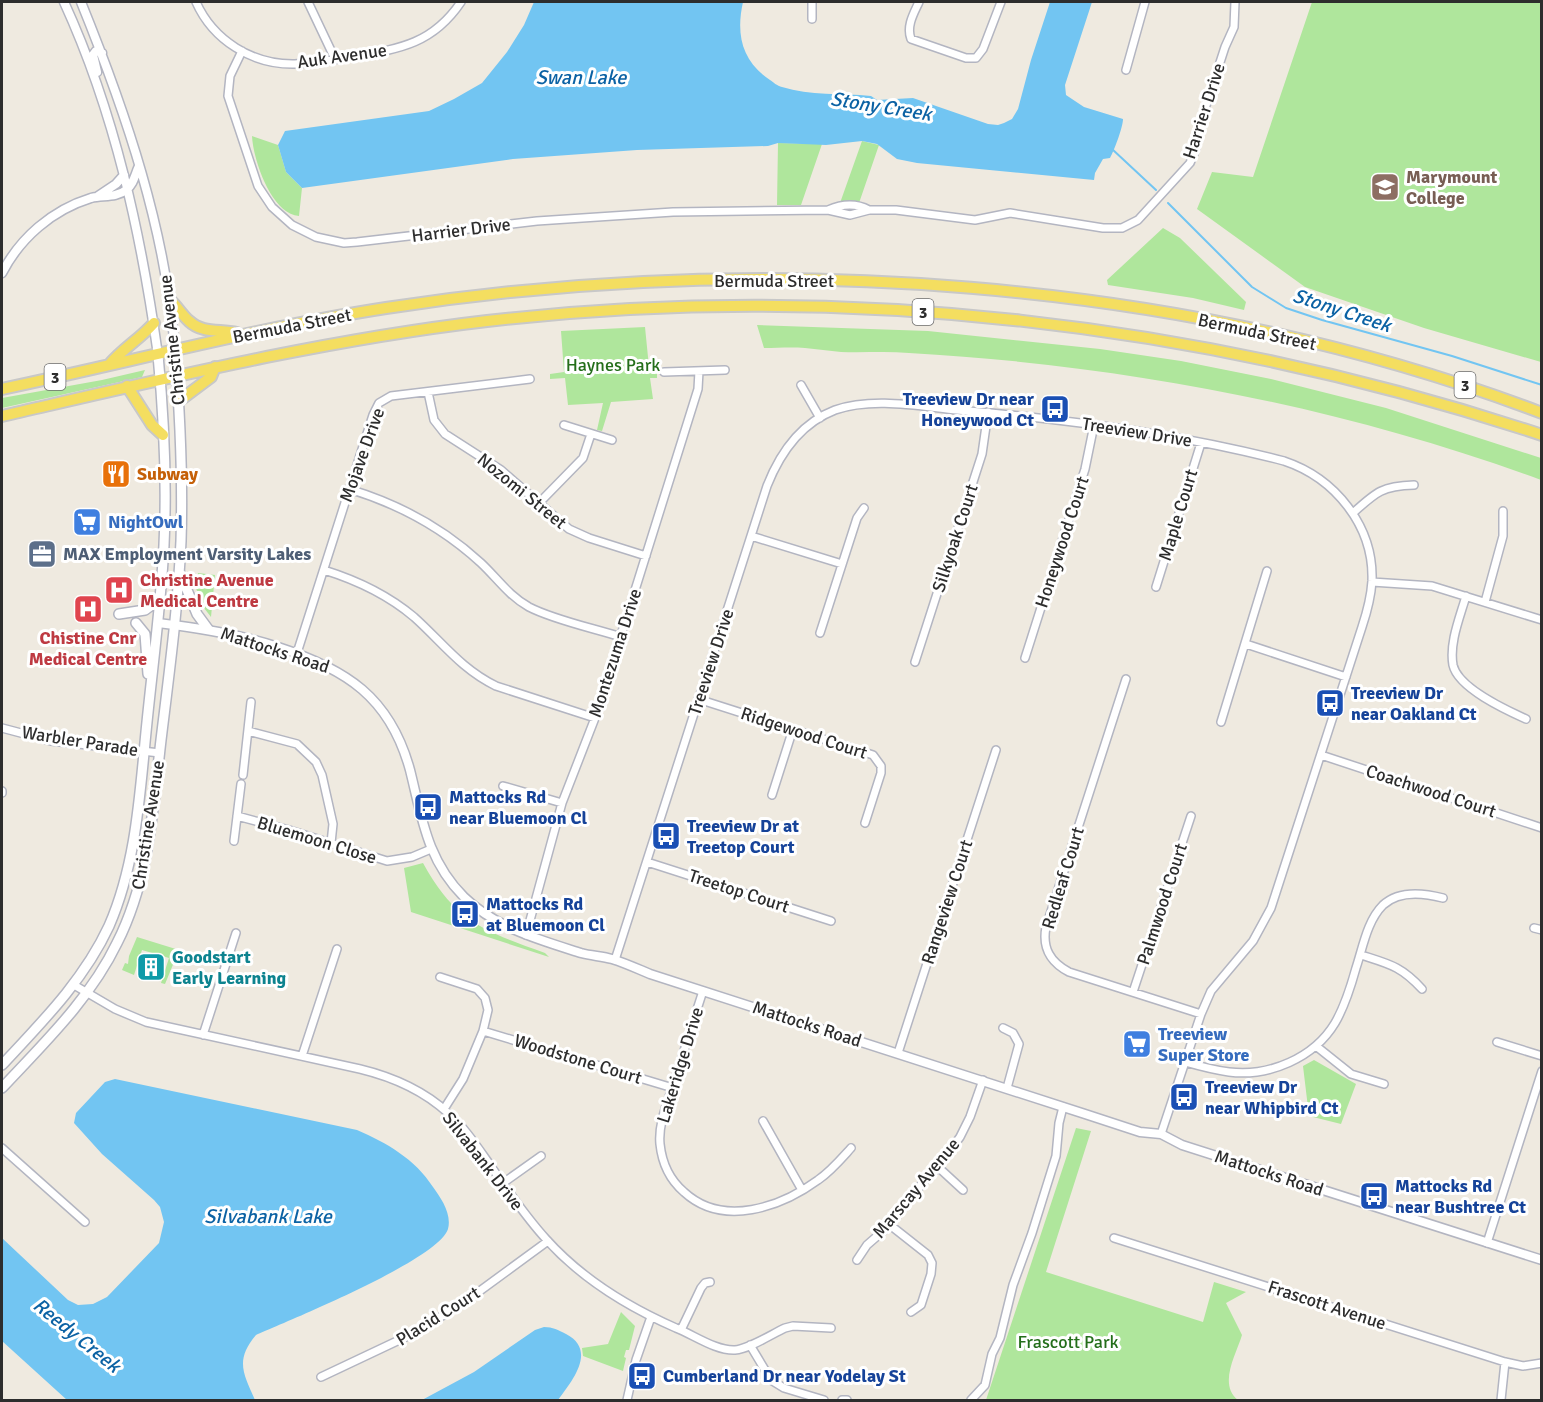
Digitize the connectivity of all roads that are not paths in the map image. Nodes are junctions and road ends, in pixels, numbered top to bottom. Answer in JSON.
{"nodes":[{"id":1,"x":64,"y":2,"type":"edge"},
{"id":2,"x":81,"y":2,"type":"edge"},
{"id":3,"x":196,"y":2,"type":"edge"},
{"id":4,"x":308,"y":2,"type":"edge"},
{"id":5,"x":461,"y":2,"type":"edge"},
{"id":6,"x":812,"y":2,"type":"edge"},
{"id":7,"x":919,"y":2,"type":"edge"},
{"id":8,"x":1001,"y":2,"type":"edge"},
{"id":9,"x":1145,"y":2,"type":"edge"},
{"id":10,"x":1235,"y":2,"type":"edge"},
{"id":11,"x":812,"y":19,"type":"dead end"},
{"id":12,"x":242,"y":51,"type":"junction"},
{"id":13,"x":102,"y":53,"type":"junction"},
{"id":14,"x":335,"y":59,"type":"junction"},
{"id":15,"x":1126,"y":70,"type":"dead end"},
{"id":16,"x":100,"y":93,"type":"junction"},
{"id":17,"x":139,"y":166,"type":"junction"},
{"id":18,"x":124,"y":175,"type":"junction"},
{"id":19,"x":128,"y":189,"type":"junction"},
{"id":20,"x":98,"y":196,"type":"junction"},
{"id":21,"x":2,"y":273,"type":"edge"},
{"id":22,"x":169,"y":299,"type":"junction"},
{"id":23,"x":154,"y":322,"type":"junction"},
{"id":24,"x":245,"y":335,"type":"junction"},
{"id":25,"x":175,"y":351,"type":"junction"},
{"id":26,"x":158,"y":355,"type":"junction"},
{"id":27,"x":109,"y":366,"type":"junction"},
{"id":28,"x":215,"y":366,"type":"junction"},
{"id":29,"x":725,"y":370,"type":"dead end"},
{"id":30,"x":699,"y":371,"type":"junction"},
{"id":31,"x":664,"y":372,"type":"dead end"},
{"id":32,"x":177,"y":374,"type":"junction"},
{"id":33,"x":160,"y":378,"type":"junction"},
{"id":34,"x":530,"y":379,"type":"dead end"},
{"id":35,"x":801,"y":385,"type":"dead end"},
{"id":36,"x":127,"y":386,"type":"junction"},
{"id":37,"x":2,"y":389,"type":"edge"},
{"id":38,"x":428,"y":392,"type":"junction"},
{"id":39,"x":179,"y":401,"type":"junction"},
{"id":40,"x":988,"y":412,"type":"junction"},
{"id":41,"x":1542,"y":413,"type":"edge"},
{"id":42,"x":2,"y":416,"type":"edge"},
{"id":43,"x":820,"y":418,"type":"junction"},
{"id":44,"x":564,"y":425,"type":"dead end"},
{"id":45,"x":1094,"y":425,"type":"junction"},
{"id":46,"x":591,"y":434,"type":"junction"},
{"id":47,"x":163,"y":435,"type":"junction"},
{"id":48,"x":1542,"y":435,"type":"edge"},
{"id":49,"x":612,"y":440,"type":"dead end"},
{"id":50,"x":1201,"y":443,"type":"junction"},
{"id":51,"x":1414,"y":485,"type":"dead end"},
{"id":52,"x":350,"y":489,"type":"junction"},
{"id":53,"x":540,"y":502,"type":"junction"},
{"id":54,"x":864,"y":508,"type":"dead end"},
{"id":55,"x":1503,"y":511,"type":"dead end"},
{"id":56,"x":1353,"y":513,"type":"junction"},
{"id":57,"x":751,"y":536,"type":"junction"},
{"id":58,"x":646,"y":556,"type":"junction"},
{"id":59,"x":842,"y":564,"type":"junction"},
{"id":60,"x":324,"y":570,"type":"junction"},
{"id":61,"x":179,"y":571,"type":"junction"},
{"id":62,"x":1268,"y":571,"type":"dead end"},
{"id":63,"x":1371,"y":582,"type":"junction"},
{"id":64,"x":1156,"y":587,"type":"dead end"},
{"id":65,"x":1466,"y":596,"type":"junction"},
{"id":66,"x":160,"y":599,"type":"junction"},
{"id":67,"x":1485,"y":602,"type":"junction"},
{"id":68,"x":119,"y":614,"type":"dead end"},
{"id":69,"x":1542,"y":620,"type":"edge"},
{"id":70,"x":136,"y":623,"type":"dead end"},
{"id":71,"x":158,"y":623,"type":"junction"},
{"id":72,"x":175,"y":625,"type":"junction"},
{"id":73,"x":208,"y":629,"type":"junction"},
{"id":74,"x":820,"y":633,"type":"dead end"},
{"id":75,"x":621,"y":637,"type":"junction"},
{"id":76,"x":1246,"y":644,"type":"junction"},
{"id":77,"x":297,"y":653,"type":"junction"},
{"id":78,"x":1025,"y":658,"type":"dead end"},
{"id":79,"x":915,"y":662,"type":"dead end"},
{"id":80,"x":1346,"y":676,"type":"junction"},
{"id":81,"x":1125,"y":679,"type":"dead end"},
{"id":82,"x":150,"y":697,"type":"junction"},
{"id":83,"x":698,"y":699,"type":"junction"},
{"id":84,"x":251,"y":702,"type":"dead end"},
{"id":85,"x":595,"y":718,"type":"junction"},
{"id":86,"x":1526,"y":719,"type":"dead end"},
{"id":87,"x":1221,"y":722,"type":"dead end"},
{"id":88,"x":2,"y":728,"type":"edge"},
{"id":89,"x":793,"y":729,"type":"junction"},
{"id":90,"x":248,"y":731,"type":"junction"},
{"id":91,"x":996,"y":750,"type":"dead end"},
{"id":92,"x":145,"y":751,"type":"junction"},
{"id":93,"x":160,"y":753,"type":"junction"},
{"id":94,"x":1321,"y":755,"type":"junction"},
{"id":95,"x":243,"y":775,"type":"dead end"},
{"id":96,"x":241,"y":784,"type":"dead end"},
{"id":97,"x":503,"y":786,"type":"dead end"},
{"id":98,"x":772,"y":795,"type":"dead end"},
{"id":99,"x":562,"y":803,"type":"junction"},
{"id":100,"x":237,"y":816,"type":"junction"},
{"id":101,"x":1191,"y":816,"type":"dead end"},
{"id":102,"x":865,"y":824,"type":"dead end"},
{"id":103,"x":1542,"y":828,"type":"edge"},
{"id":104,"x":134,"y":838,"type":"junction"},
{"id":105,"x":149,"y":840,"type":"junction"},
{"id":106,"x":234,"y":841,"type":"dead end"},
{"id":107,"x":331,"y":843,"type":"junction"},
{"id":108,"x":431,"y":849,"type":"junction"},
{"id":109,"x":647,"y":862,"type":"junction"},
{"id":110,"x":1443,"y":898,"type":"dead end"},
{"id":111,"x":831,"y":921,"type":"dead end"},
{"id":112,"x":236,"y":933,"type":"dead end"},
{"id":113,"x":526,"y":934,"type":"junction"},
{"id":114,"x":337,"y":949,"type":"dead end"},
{"id":115,"x":1361,"y":955,"type":"junction"},
{"id":116,"x":615,"y":960,"type":"junction"},
{"id":117,"x":440,"y":977,"type":"dead end"},
{"id":118,"x":74,"y":985,"type":"junction"},
{"id":119,"x":1422,"y":989,"type":"dead end"},
{"id":120,"x":703,"y":991,"type":"junction"},
{"id":121,"x":1133,"y":992,"type":"junction"},
{"id":122,"x":87,"y":993,"type":"junction"},
{"id":123,"x":1201,"y":1014,"type":"junction"},
{"id":124,"x":1003,"y":1028,"type":"dead end"},
{"id":125,"x":483,"y":1031,"type":"junction"},
{"id":126,"x":203,"y":1035,"type":"junction"},
{"id":127,"x":1497,"y":1042,"type":"dead end"},
{"id":128,"x":1316,"y":1046,"type":"junction"},
{"id":129,"x":897,"y":1053,"type":"junction"},
{"id":130,"x":302,"y":1056,"type":"junction"},
{"id":131,"x":1542,"y":1056,"type":"edge"},
{"id":132,"x":1185,"y":1062,"type":"junction"},
{"id":133,"x":2,"y":1065,"type":"edge"},
{"id":134,"x":1542,"y":1071,"type":"edge"},
{"id":135,"x":982,"y":1080,"type":"junction"},
{"id":136,"x":1384,"y":1084,"type":"dead end"},
{"id":137,"x":2,"y":1088,"type":"edge"},
{"id":138,"x":673,"y":1088,"type":"junction"},
{"id":139,"x":1007,"y":1088,"type":"junction"},
{"id":140,"x":1063,"y":1107,"type":"junction"},
{"id":141,"x":444,"y":1109,"type":"junction"},
{"id":142,"x":763,"y":1121,"type":"dead end"},
{"id":143,"x":1161,"y":1134,"type":"junction"},
{"id":144,"x":2,"y":1148,"type":"edge"},
{"id":145,"x":851,"y":1148,"type":"dead end"},
{"id":146,"x":541,"y":1156,"type":"dead end"},
{"id":147,"x":938,"y":1167,"type":"junction"},
{"id":148,"x":503,"y":1183,"type":"junction"},
{"id":149,"x":802,"y":1190,"type":"junction"},
{"id":150,"x":963,"y":1190,"type":"dead end"},
{"id":151,"x":84,"y":1222,"type":"dead end"},
{"id":152,"x":890,"y":1225,"type":"junction"},
{"id":153,"x":1114,"y":1238,"type":"dead end"},
{"id":154,"x":548,"y":1241,"type":"junction"},
{"id":155,"x":1487,"y":1243,"type":"junction"},
{"id":156,"x":857,"y":1260,"type":"dead end"},
{"id":157,"x":1542,"y":1260,"type":"edge"},
{"id":158,"x":710,"y":1282,"type":"dead end"},
{"id":159,"x":911,"y":1312,"type":"dead end"},
{"id":160,"x":651,"y":1317,"type":"junction"},
{"id":161,"x":831,"y":1328,"type":"dead end"},
{"id":162,"x":681,"y":1330,"type":"junction"},
{"id":163,"x":750,"y":1345,"type":"junction"},
{"id":164,"x":1505,"y":1362,"type":"junction"},
{"id":165,"x":1542,"y":1363,"type":"edge"},
{"id":166,"x":321,"y":1377,"type":"dead end"},
{"id":167,"x":847,"y":1400,"type":"edge"},
{"id":168,"x":627,"y":1401,"type":"edge"},
{"id":169,"x":824,"y":1401,"type":"edge"},
{"id":170,"x":842,"y":1401,"type":"edge"},
{"id":171,"x":971,"y":1401,"type":"edge"},
{"id":172,"x":1501,"y":1401,"type":"edge"}],
"edges":[{"from":1,"to":16,"type":"street","name":"Christine Avenue"},
{"from":2,"to":13,"type":"street","name":"Christine Avenue"},
{"from":3,"to":12,"type":"street","name":"Auk Avenue"},
{"from":4,"to":14,"type":"street"},
{"from":5,"to":14,"type":"street","name":"Auk Avenue"},
{"from":6,"to":11,"type":"street"},
{"from":7,"to":8,"type":"street"},
{"from":9,"to":15,"type":"street"},
{"from":10,"to":12,"type":"street","name":"Harrier Drive"},
{"from":12,"to":14,"type":"street","name":"Auk Avenue"},
{"from":13,"to":16,"type":"street"},
{"from":13,"to":17,"type":"street","name":"Christine Avenue"},
{"from":16,"to":18,"type":"street","name":"Christine Avenue"},
{"from":17,"to":19,"type":"street"},
{"from":17,"to":22,"type":"street","name":"Christine Avenue"},
{"from":18,"to":19,"type":"street","name":"Christine Avenue"},
{"from":18,"to":20,"type":"street"},
{"from":19,"to":20,"type":"street"},
{"from":19,"to":23,"type":"street","name":"Christine Avenue"},
{"from":20,"to":21,"type":"street"},
{"from":22,"to":24,"type":"main road"},
{"from":22,"to":25,"type":"street","name":"Christine Avenue"},
{"from":23,"to":26,"type":"street","name":"Christine Avenue"},
{"from":23,"to":27,"type":"main road"},
{"from":24,"to":25,"type":"main road","name":"Bermuda Street","number":"3"},
{"from":24,"to":41,"type":"main road","name":"Bermuda Street","number":"3"},
{"from":25,"to":26,"type":"main road","name":"Bermuda Street","number":"3"},
{"from":25,"to":32,"type":"main road","name":"Christine Avenue"},
{"from":26,"to":27,"type":"main road","name":"Bermuda Street","number":"3"},
{"from":26,"to":33,"type":"main road","name":"Christine Avenue"},
{"from":27,"to":37,"type":"main road","name":"Bermuda Street","number":"3"},
{"from":28,"to":32,"type":"main road","name":"Bermuda Street","number":"3"},
{"from":28,"to":39,"type":"main road"},
{"from":28,"to":48,"type":"main road","name":"Bermuda Street","number":"3"},
{"from":29,"to":30,"type":"street"},
{"from":30,"to":31,"type":"street"},
{"from":30,"to":58,"type":"street","name":"Montezuma Drive"},
{"from":32,"to":33,"type":"main road","name":"Bermuda Street","number":"3"},
{"from":32,"to":39,"type":"main road","name":"Christine Avenue"},
{"from":33,"to":36,"type":"main road","name":"Bermuda Street","number":"3"},
{"from":33,"to":47,"type":"main road","name":"Christine Avenue"},
{"from":34,"to":38,"type":"street","name":"Mojave Drive"},
{"from":35,"to":43,"type":"street"},
{"from":36,"to":42,"type":"main road","name":"Bermuda Street","number":"3"},
{"from":36,"to":47,"type":"main road"},
{"from":38,"to":52,"type":"street","name":"Mojave Drive"},
{"from":38,"to":53,"type":"street","name":"Nozomi Street"},
{"from":39,"to":61,"type":"main road","name":"Christine Avenue"},
{"from":40,"to":43,"type":"street","name":"Treeview Drive"},
{"from":40,"to":45,"type":"street","name":"Treeview Drive"},
{"from":40,"to":79,"type":"street","name":"Silkyoak Court"},
{"from":43,"to":57,"type":"street","name":"Treeview Drive"},
{"from":44,"to":46,"type":"street"},
{"from":45,"to":50,"type":"street","name":"Treeview Drive"},
{"from":45,"to":78,"type":"street","name":"Honeywood Court"},
{"from":46,"to":49,"type":"street"},
{"from":46,"to":53,"type":"street"},
{"from":47,"to":66,"type":"main road","name":"Christine Avenue"},
{"from":50,"to":56,"type":"street","name":"Treeview Drive"},
{"from":50,"to":64,"type":"street","name":"Maple Court"},
{"from":51,"to":56,"type":"street"},
{"from":52,"to":60,"type":"street","name":"Mojave Drive"},
{"from":52,"to":75,"type":"street"},
{"from":53,"to":58,"type":"street","name":"Nozomi Street"},
{"from":54,"to":59,"type":"street"},
{"from":55,"to":67,"type":"street"},
{"from":56,"to":63,"type":"street","name":"Treeview Drive"},
{"from":57,"to":59,"type":"street"},
{"from":57,"to":83,"type":"street","name":"Treeview Drive"},
{"from":58,"to":75,"type":"street","name":"Montezuma Drive"},
{"from":59,"to":74,"type":"street"},
{"from":60,"to":77,"type":"street","name":"Mojave Drive"},
{"from":60,"to":85,"type":"street"},
{"from":61,"to":72,"type":"main road","name":"Christine Avenue"},
{"from":61,"to":73,"type":"main road"},
{"from":62,"to":76,"type":"street"},
{"from":63,"to":65,"type":"street"},
{"from":63,"to":80,"type":"street","name":"Treeview Drive"},
{"from":65,"to":67,"type":"street"},
{"from":65,"to":86,"type":"street"},
{"from":66,"to":68,"type":"main road"},
{"from":66,"to":71,"type":"main road","name":"Christine Avenue"},
{"from":67,"to":69,"type":"street"},
{"from":70,"to":82,"type":"main road"},
{"from":71,"to":72,"type":"street"},
{"from":71,"to":82,"type":"main road","name":"Christine Avenue"},
{"from":72,"to":73,"type":"street"},
{"from":72,"to":93,"type":"main road","name":"Christine Avenue"},
{"from":73,"to":77,"type":"street","name":"Mattocks Road"},
{"from":75,"to":85,"type":"street","name":"Montezuma Drive"},
{"from":76,"to":80,"type":"street"},
{"from":76,"to":87,"type":"street"},
{"from":77,"to":108,"type":"street","name":"Mattocks Road"},
{"from":80,"to":94,"type":"street","name":"Treeview Drive"},
{"from":81,"to":121,"type":"street","name":"Redleaf Court"},
{"from":82,"to":92,"type":"main road","name":"Christine Avenue"},
{"from":83,"to":89,"type":"street","name":"Ridgewood Court"},
{"from":83,"to":109,"type":"street","name":"Treeview Drive"},
{"from":84,"to":90,"type":"street"},
{"from":85,"to":99,"type":"street","name":"Montezuma Drive"},
{"from":88,"to":92,"type":"street","name":"Warbler Parade"},
{"from":89,"to":98,"type":"street"},
{"from":89,"to":102,"type":"street","name":"Ridgewood Court"},
{"from":90,"to":95,"type":"street"},
{"from":90,"to":107,"type":"street"},
{"from":91,"to":129,"type":"street","name":"Rangeview Court"},
{"from":92,"to":93,"type":"street","name":"Warbler Parade"},
{"from":92,"to":104,"type":"main road","name":"Christine Avenue"},
{"from":93,"to":105,"type":"main road","name":"Christine Avenue"},
{"from":94,"to":103,"type":"street","name":"Coachwood Court"},
{"from":94,"to":123,"type":"street","name":"Treeview Drive"},
{"from":96,"to":100,"type":"street","name":"Bluemoon Close"},
{"from":97,"to":99,"type":"street"},
{"from":99,"to":113,"type":"street","name":"Montezuma Drive"},
{"from":100,"to":106,"type":"street","name":"Bluemoon Close"},
{"from":100,"to":107,"type":"street","name":"Bluemoon Close"},
{"from":101,"to":121,"type":"street","name":"Palmwood Court"},
{"from":104,"to":105,"type":"main road"},
{"from":104,"to":118,"type":"main road","name":"Christine Avenue"},
{"from":105,"to":122,"type":"main road","name":"Christine Avenue"},
{"from":107,"to":108,"type":"street","name":"Bluemoon Close"},
{"from":108,"to":113,"type":"street","name":"Mattocks Road"},
{"from":109,"to":111,"type":"street","name":"Treetop Court"},
{"from":109,"to":116,"type":"street","name":"Treeview Drive"},
{"from":110,"to":115,"type":"street"},
{"from":112,"to":126,"type":"street"},
{"from":113,"to":116,"type":"street","name":"Mattocks Road"},
{"from":114,"to":130,"type":"street"},
{"from":115,"to":119,"type":"street"},
{"from":115,"to":128,"type":"street"},
{"from":116,"to":120,"type":"street","name":"Mattocks Road"},
{"from":117,"to":125,"type":"street"},
{"from":118,"to":122,"type":"street","name":"Silvabank Drive"},
{"from":118,"to":133,"type":"main road","name":"Christine Avenue"},
{"from":120,"to":129,"type":"street","name":"Mattocks Road"},
{"from":120,"to":138,"type":"street","name":"Lakeridge Drive"},
{"from":121,"to":123,"type":"street","name":"Redleaf Court"},
{"from":122,"to":126,"type":"street","name":"Silvabank Drive"},
{"from":122,"to":137,"type":"main road","name":"Christine Avenue"},
{"from":123,"to":132,"type":"street","name":"Treeview Drive"},
{"from":124,"to":139,"type":"street"},
{"from":125,"to":138,"type":"street","name":"Woodstone Court"},
{"from":125,"to":141,"type":"street"},
{"from":126,"to":130,"type":"street","name":"Silvabank Drive"},
{"from":127,"to":131,"type":"street"},
{"from":128,"to":132,"type":"street"},
{"from":128,"to":136,"type":"street"},
{"from":129,"to":135,"type":"street","name":"Mattocks Road"},
{"from":130,"to":141,"type":"street","name":"Silvabank Drive"},
{"from":132,"to":143,"type":"street","name":"Treeview Drive"},
{"from":134,"to":155,"type":"street"},
{"from":135,"to":139,"type":"street","name":"Mattocks Road"},
{"from":135,"to":147,"type":"street","name":"Marscay Avenue"},
{"from":138,"to":149,"type":"street","name":"Lakeridge Drive"},
{"from":139,"to":140,"type":"street","name":"Mattocks Road"},
{"from":140,"to":143,"type":"street","name":"Mattocks Road"},
{"from":140,"to":171,"type":"street"},
{"from":141,"to":148,"type":"street","name":"Silvabank Drive"},
{"from":142,"to":149,"type":"street"},
{"from":143,"to":155,"type":"street","name":"Mattocks Road"},
{"from":144,"to":151,"type":"street"},
{"from":145,"to":149,"type":"street","name":"Lakeridge Drive"},
{"from":146,"to":148,"type":"street"},
{"from":147,"to":150,"type":"street"},
{"from":147,"to":152,"type":"street","name":"Marscay Avenue"},
{"from":148,"to":154,"type":"street","name":"Silvabank Drive"},
{"from":152,"to":156,"type":"street","name":"Marscay Avenue"},
{"from":152,"to":159,"type":"street"},
{"from":153,"to":164,"type":"street","name":"Frascott Avenue"},
{"from":154,"to":160,"type":"street","name":"Silvabank Drive"},
{"from":154,"to":166,"type":"street","name":"Placid Court"},
{"from":155,"to":157,"type":"street","name":"Mattocks Road"},
{"from":158,"to":162,"type":"street"},
{"from":160,"to":162,"type":"street","name":"Silvabank Drive"},
{"from":160,"to":168,"type":"street"},
{"from":161,"to":163,"type":"street","name":"Silvabank Drive"},
{"from":162,"to":163,"type":"street","name":"Silvabank Drive"},
{"from":163,"to":169,"type":"street"},
{"from":164,"to":165,"type":"street","name":"Frascott Avenue"},
{"from":164,"to":172,"type":"street"},
{"from":167,"to":170,"type":"street"}]}
